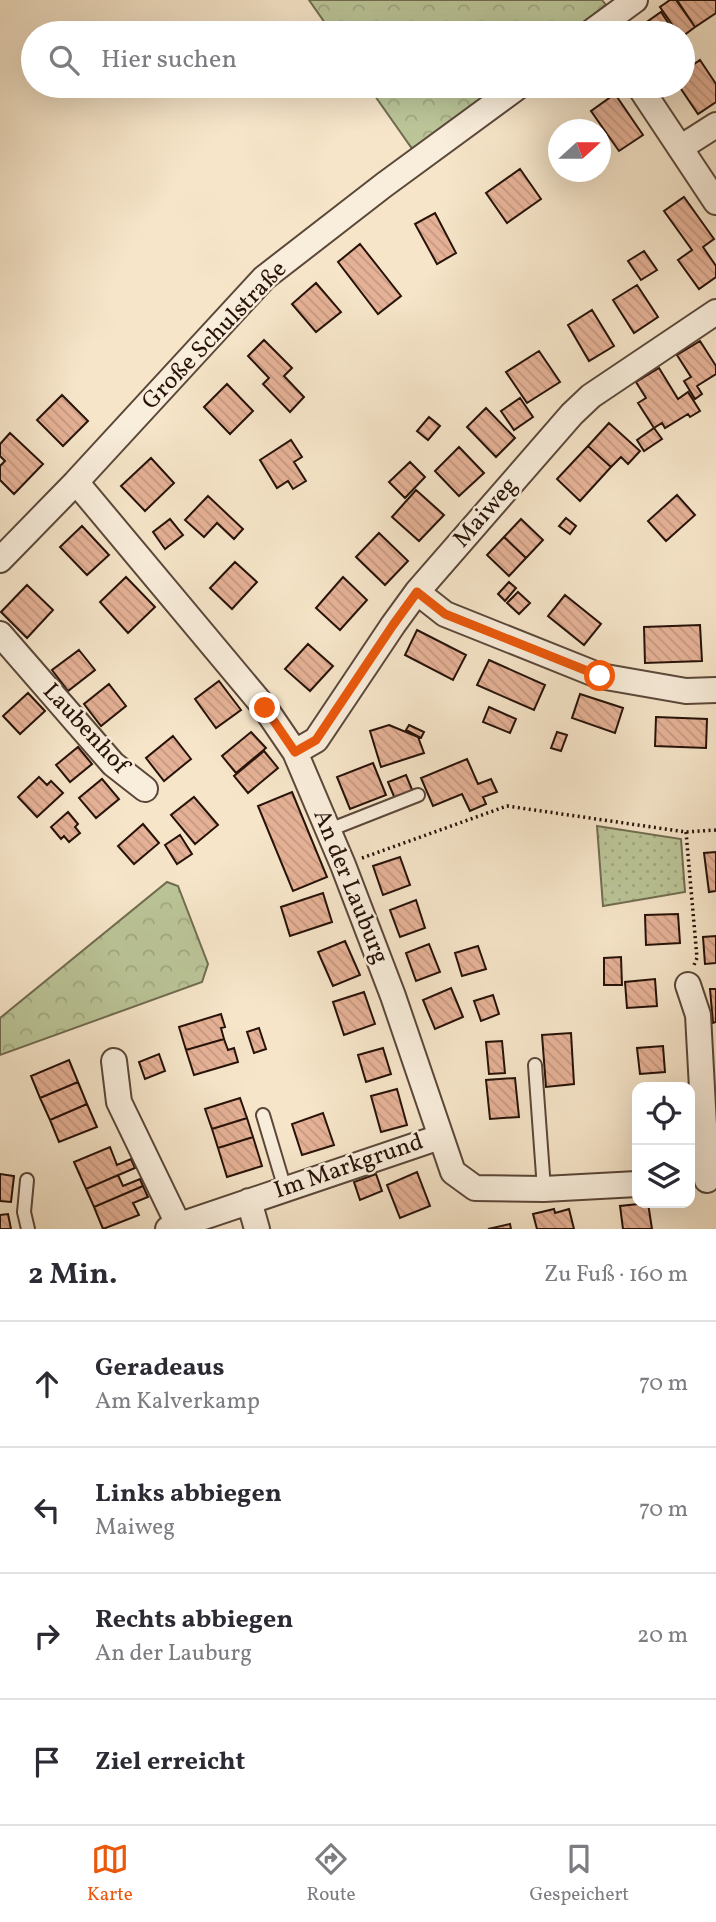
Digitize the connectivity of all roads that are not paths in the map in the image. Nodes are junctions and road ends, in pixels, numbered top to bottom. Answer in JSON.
{"nodes":[{"id":1,"x":626,"y":3,"type":"edge"},
{"id":2,"x":608,"y":21,"type":"edge"},
{"id":3,"x":503,"y":98,"type":"edge"},
{"id":4,"x":647,"y":98,"type":"edge"},
{"id":5,"x":716,"y":125,"type":"edge"},
{"id":6,"x":680,"y":148,"type":"junction"},
{"id":7,"x":716,"y":202,"type":"edge"},
{"id":8,"x":716,"y":312,"type":"edge"},
{"id":9,"x":76,"y":482,"type":"junction"},
{"id":10,"x":0,"y":560,"type":"edge"},
{"id":11,"x":417,"y":592,"type":"junction"},
{"id":12,"x":0,"y":634,"type":"edge"},
{"id":13,"x":716,"y":690,"type":"edge"},
{"id":14,"x":295,"y":752,"type":"junction"},
{"id":15,"x":145,"y":789,"type":"dead end"},
{"id":16,"x":418,"y":794,"type":"dead end"},
{"id":17,"x":328,"y":830,"type":"junction"},
{"id":18,"x":688,"y":985,"type":"road end"},
{"id":19,"x":114,"y":1061,"type":"dead end"},
{"id":20,"x":535,"y":1065,"type":"dead end"},
{"id":21,"x":263,"y":1115,"type":"dead end"},
{"id":22,"x":440,"y":1137,"type":"junction"},
{"id":23,"x":27,"y":1180,"type":"dead end"},
{"id":24,"x":704,"y":1180,"type":"edge"},
{"id":25,"x":632,"y":1184,"type":"edge"},
{"id":26,"x":285,"y":1189,"type":"junction"},
{"id":27,"x":544,"y":1189,"type":"junction"},
{"id":28,"x":249,"y":1201,"type":"junction"},
{"id":29,"x":173,"y":1226,"type":"edge"},
{"id":30,"x":28,"y":1229,"type":"edge"},
{"id":31,"x":257,"y":1229,"type":"edge"}],
"edges":[{"from":1,"to":2,"type":"street"},
{"from":3,"to":9,"type":"street","name":"Große Schulstraße"},
{"from":4,"to":6,"type":"street"},
{"from":5,"to":6,"type":"street"},
{"from":6,"to":7,"type":"street"},
{"from":8,"to":11,"type":"street","name":"Maiweg"},
{"from":9,"to":10,"type":"street","name":"Große Schulstraße"},
{"from":9,"to":14,"type":"street","name":"An der Lauburg"},
{"from":11,"to":13,"type":"street"},
{"from":11,"to":14,"type":"street","name":"Maiweg"},
{"from":12,"to":15,"type":"street","name":"Laubenhof"},
{"from":14,"to":17,"type":"street","name":"An der Lauburg"},
{"from":16,"to":17,"type":"lane"},
{"from":17,"to":22,"type":"street","name":"An der Lauburg"},
{"from":18,"to":24,"type":"street"},
{"from":19,"to":29,"type":"street","name":"Im Markgrund"},
{"from":20,"to":27,"type":"lane"},
{"from":21,"to":26,"type":"lane"},
{"from":22,"to":26,"type":"street","name":"Im Markgrund"},
{"from":22,"to":27,"type":"street","name":"An der Lauburg"},
{"from":23,"to":30,"type":"lane"},
{"from":25,"to":27,"type":"street","name":"An der Lauburg"},
{"from":26,"to":28,"type":"street","name":"Im Markgrund"},
{"from":28,"to":29,"type":"street","name":"Im Markgrund"},
{"from":28,"to":31,"type":"street"}]}
